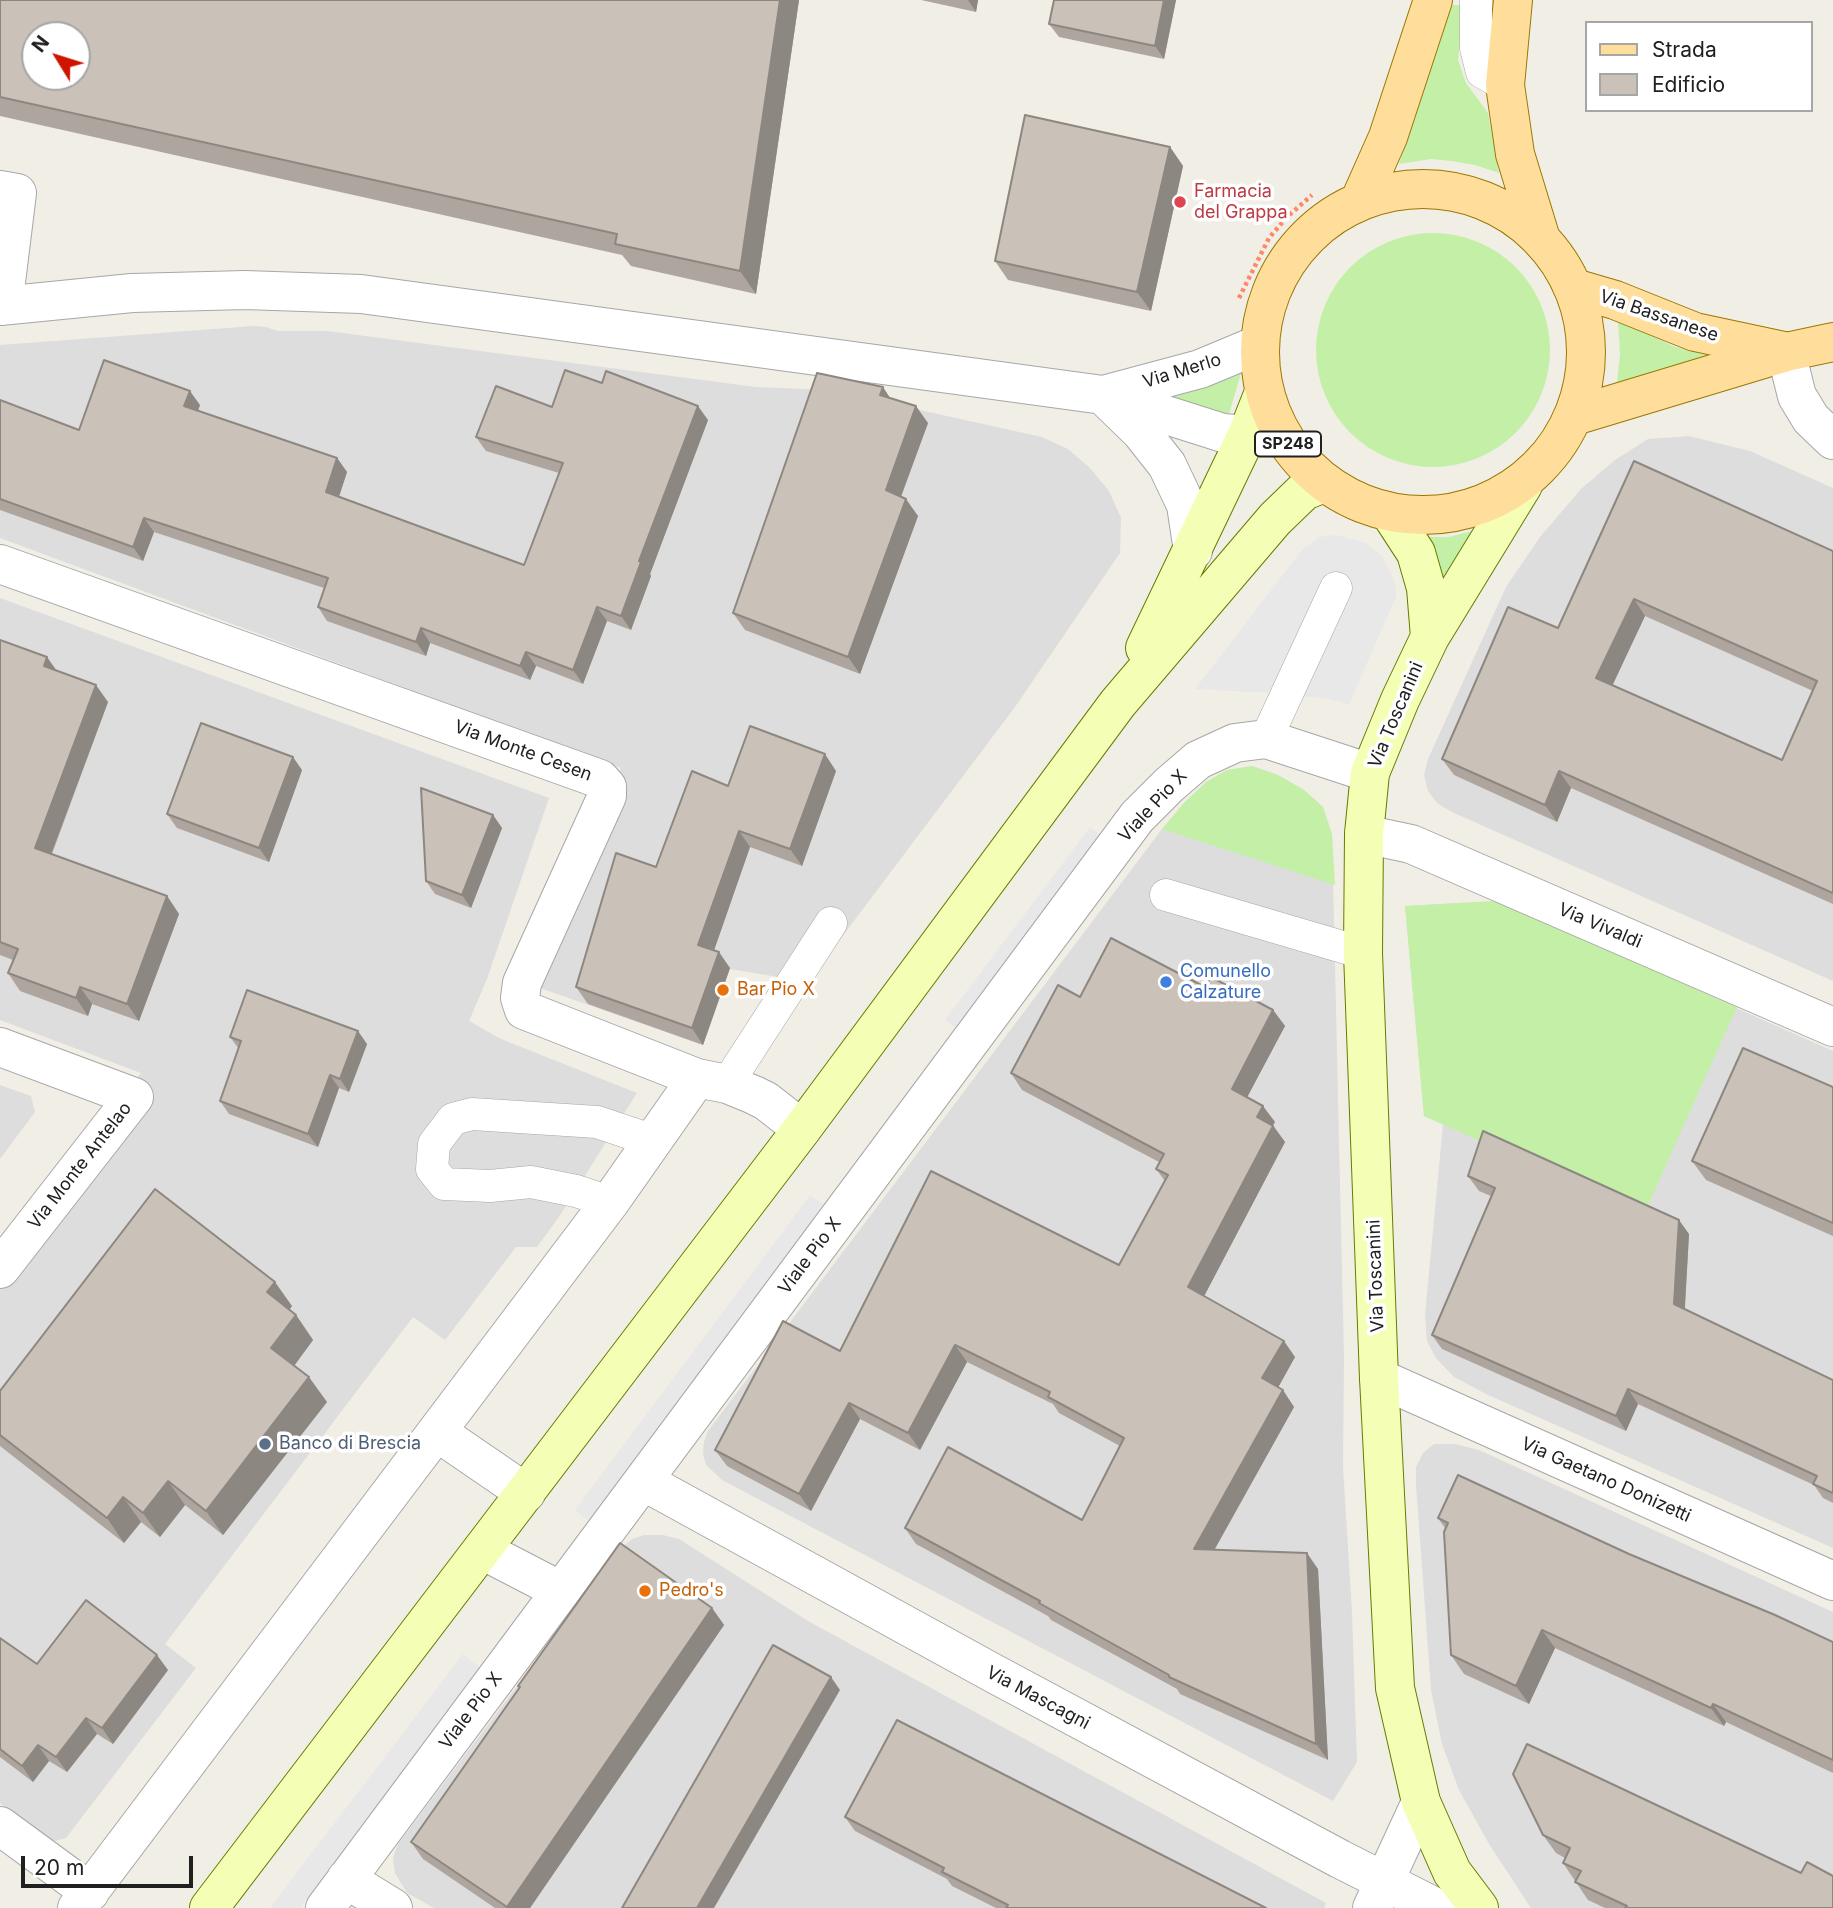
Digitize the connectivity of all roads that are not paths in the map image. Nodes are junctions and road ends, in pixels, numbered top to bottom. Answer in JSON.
{"nodes":[{"id":1,"x":1433,"y":0,"type":"edge"},
{"id":2,"x":1476,"y":0,"type":"edge"},
{"id":3,"x":1513,"y":0,"type":"edge"},
{"id":4,"x":1505,"y":85,"type":"junction"},
{"id":5,"x":0,"y":190,"type":"edge"},
{"id":6,"x":1360,"y":200,"type":"junction"},
{"id":7,"x":1540,"y":236,"type":"junction"},
{"id":8,"x":1574,"y":288,"type":"junction"},
{"id":9,"x":1,"y":306,"type":"edge"},
{"id":10,"x":1833,"y":342,"type":"edge"},
{"id":11,"x":1260,"y":344,"type":"junction"},
{"id":12,"x":1786,"y":352,"type":"junction"},
{"id":13,"x":1103,"y":395,"type":"junction"},
{"id":14,"x":1574,"y":416,"type":"junction"},
{"id":15,"x":1263,"y":433,"type":"junction"},
{"id":16,"x":1833,"y":440,"type":"edge"},
{"id":17,"x":1324,"y":483,"type":"junction"},
{"id":18,"x":1523,"y":485,"type":"junction"},
{"id":19,"x":1390,"y":513,"type":"junction"},
{"id":20,"x":1193,"y":551,"type":"junction"},
{"id":21,"x":0,"y":564,"type":"edge"},
{"id":22,"x":1336,"y":588,"type":"dead end"},
{"id":23,"x":1430,"y":637,"type":"junction"},
{"id":24,"x":1118,"y":703,"type":"junction"},
{"id":25,"x":1266,"y":739,"type":"junction"},
{"id":26,"x":1370,"y":773,"type":"junction"},
{"id":27,"x":1364,"y":834,"type":"junction"},
{"id":28,"x":1166,"y":895,"type":"dead end"},
{"id":29,"x":831,"y":923,"type":"dead end"},
{"id":30,"x":1363,"y":953,"type":"junction"},
{"id":31,"x":1833,"y":1027,"type":"edge"},
{"id":32,"x":0,"y":1047,"type":"edge"},
{"id":33,"x":712,"y":1081,"type":"junction"},
{"id":34,"x":802,"y":1129,"type":"junction"},
{"id":35,"x":652,"y":1140,"type":"junction"},
{"id":36,"x":610,"y":1202,"type":"junction"},
{"id":37,"x":0,"y":1269,"type":"edge"},
{"id":38,"x":1379,"y":1378,"type":"junction"},
{"id":39,"x":437,"y":1432,"type":"junction"},
{"id":40,"x":643,"y":1481,"type":"junction"},
{"id":41,"x":526,"y":1493,"type":"junction"},
{"id":42,"x":482,"y":1550,"type":"junction"},
{"id":43,"x":1833,"y":1581,"type":"edge"},
{"id":44,"x":561,"y":1591,"type":"junction"},
{"id":45,"x":1420,"y":1802,"type":"junction"},
{"id":46,"x":0,"y":1826,"type":"edge"},
{"id":47,"x":335,"y":1894,"type":"edge"},
{"id":48,"x":1379,"y":1895,"type":"edge"},
{"id":49,"x":84,"y":1900,"type":"edge"},
{"id":50,"x":209,"y":1908,"type":"edge"},
{"id":51,"x":393,"y":1908,"type":"edge"},
{"id":52,"x":1437,"y":1908,"type":"edge"},
{"id":53,"x":1479,"y":1908,"type":"edge"}],
"edges":[{"from":1,"to":6,"type":"main road"},
{"from":2,"to":4,"type":"lane"},
{"from":3,"to":4,"type":"main road","number":"SP248"},
{"from":4,"to":7,"type":"main road","number":"SP248"},
{"from":5,"to":9,"type":"street"},
{"from":6,"to":7,"type":"main road","number":"SP248"},
{"from":6,"to":11,"type":"main road","number":"SP248"},
{"from":7,"to":8,"type":"main road","number":"SP248"},
{"from":8,"to":12,"type":"main road","name":"Via Bassanese"},
{"from":8,"to":14,"type":"main road","number":"SP248"},
{"from":9,"to":13,"type":"street"},
{"from":10,"to":12,"type":"main road","name":"Via Bassanese"},
{"from":11,"to":13,"type":"street","name":"Via Merlo"},
{"from":11,"to":15,"type":"main road","number":"SP248"},
{"from":12,"to":14,"type":"main road","name":"Via Bassanese"},
{"from":12,"to":16,"type":"street"},
{"from":13,"to":15,"type":"street"},
{"from":13,"to":20,"type":"street"},
{"from":14,"to":18,"type":"main road","number":"SP248"},
{"from":15,"to":17,"type":"main road","number":"SP248"},
{"from":15,"to":20,"type":"main road","number":"SP248"},
{"from":17,"to":19,"type":"main road","number":"SP248"},
{"from":17,"to":24,"type":"main road","number":"SP248"},
{"from":18,"to":19,"type":"main road","number":"SP248"},
{"from":18,"to":23,"type":"main road","name":"Via Toscanini"},
{"from":19,"to":23,"type":"main road","name":"Via Toscanini"},
{"from":20,"to":24,"type":"main road","number":"SP248"},
{"from":21,"to":33,"type":"street","name":"Via Monte Cesen"},
{"from":22,"to":25,"type":"lane"},
{"from":23,"to":26,"type":"main road","name":"Via Toscanini"},
{"from":24,"to":34,"type":"main road","number":"SP248"},
{"from":25,"to":26,"type":"street","name":"Viale Pio X"},
{"from":25,"to":40,"type":"street","name":"Viale Pio X"},
{"from":26,"to":27,"type":"main road","name":"Via Toscanini"},
{"from":27,"to":30,"type":"main road","name":"Via Toscanini"},
{"from":27,"to":31,"type":"street","name":"Via Vivaldi"},
{"from":28,"to":30,"type":"lane"},
{"from":29,"to":33,"type":"lane"},
{"from":30,"to":38,"type":"main road","name":"Via Toscanini"},
{"from":32,"to":37,"type":"street","name":"Via Monte Antelao"},
{"from":33,"to":34,"type":"street","name":"Via Monte Cesen"},
{"from":33,"to":35,"type":"street"},
{"from":34,"to":41,"type":"main road","number":"SP248"},
{"from":35,"to":36,"type":"street"},
{"from":35,"to":36,"type":"lane"},
{"from":36,"to":39,"type":"street"},
{"from":38,"to":43,"type":"street","name":"Via Gaetano Donizetti"},
{"from":38,"to":45,"type":"main road","name":"Via Toscanini"},
{"from":39,"to":41,"type":"street"},
{"from":39,"to":49,"type":"street"},
{"from":40,"to":44,"type":"street","name":"Viale Pio X"},
{"from":40,"to":48,"type":"street","name":"Via Mascagni"},
{"from":41,"to":42,"type":"main road","number":"SP248"},
{"from":42,"to":44,"type":"street"},
{"from":42,"to":50,"type":"main road","number":"SP248"},
{"from":44,"to":47,"type":"street","name":"Viale Pio X"},
{"from":45,"to":48,"type":"street"},
{"from":45,"to":53,"type":"main road","name":"Via Toscanini"},
{"from":46,"to":49,"type":"street"},
{"from":47,"to":51,"type":"street"},
{"from":48,"to":52,"type":"street","name":"Via Mascagni"}]}
